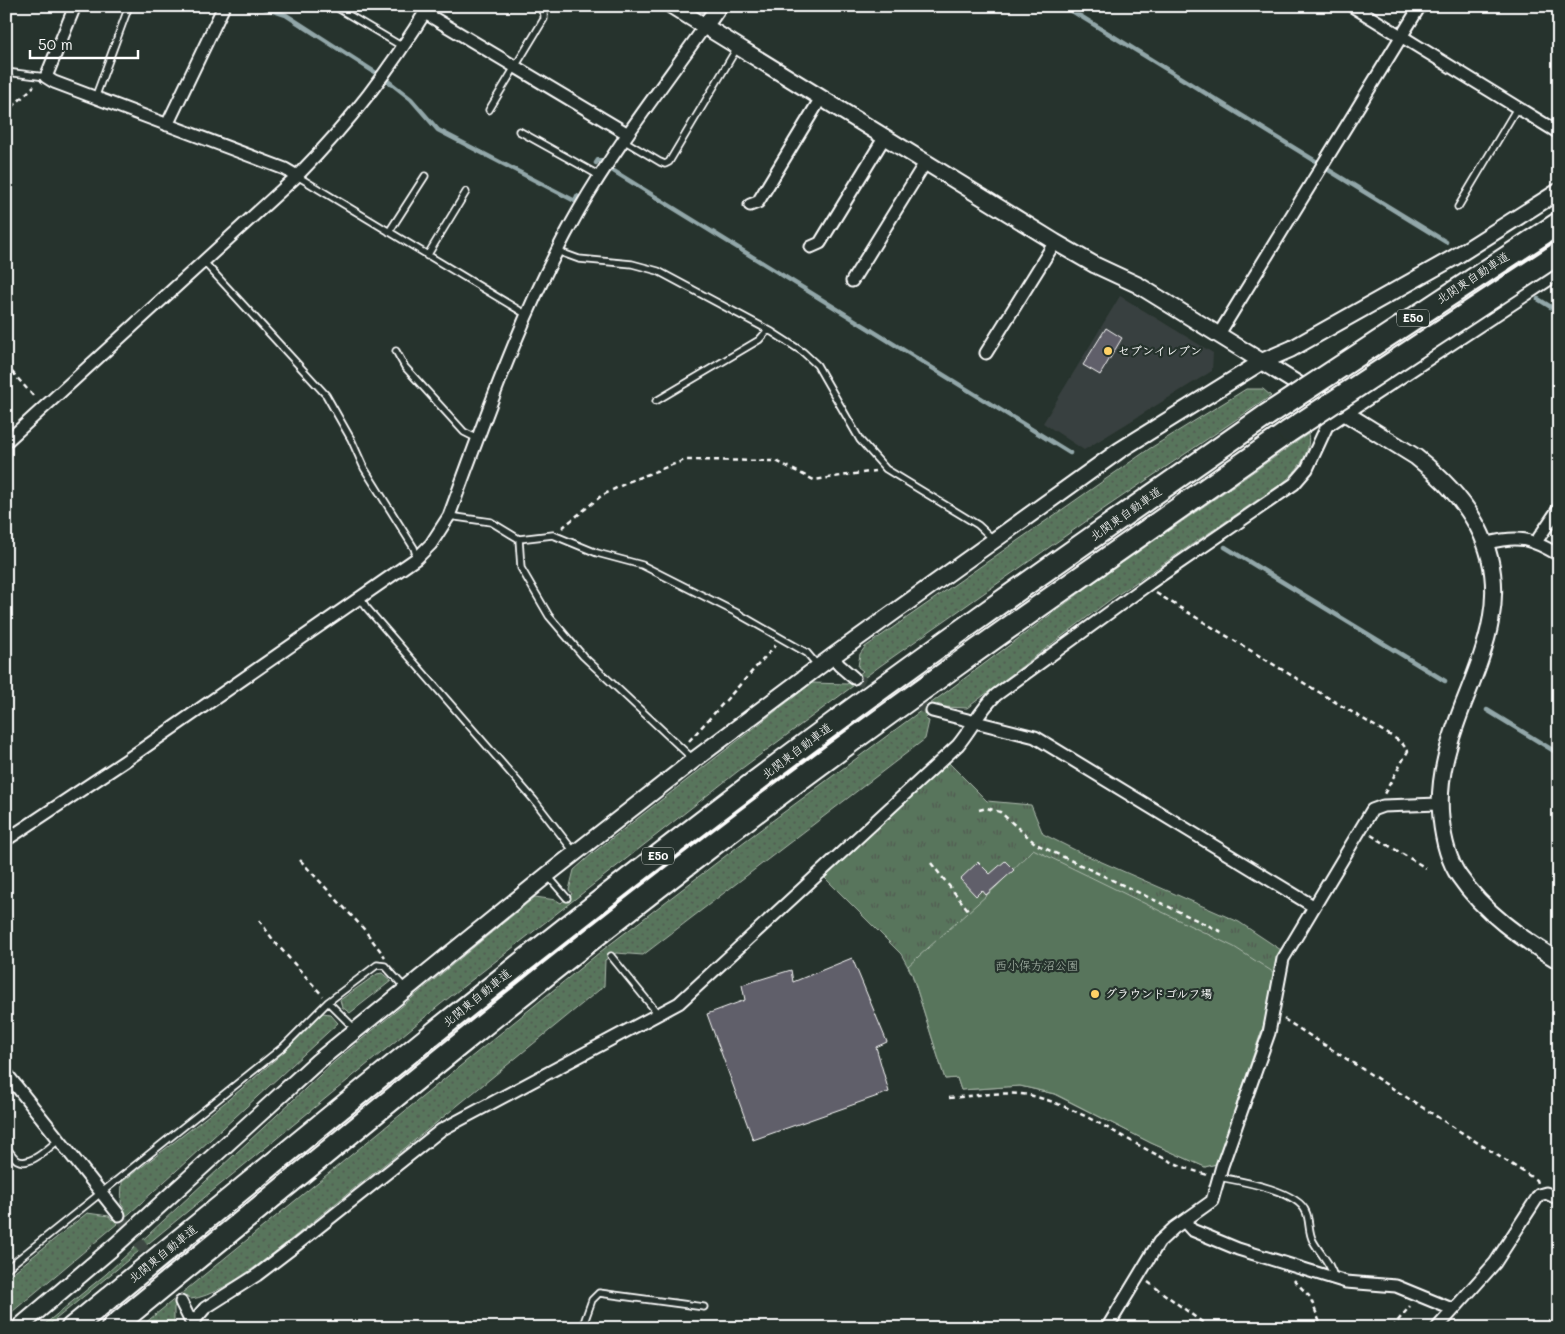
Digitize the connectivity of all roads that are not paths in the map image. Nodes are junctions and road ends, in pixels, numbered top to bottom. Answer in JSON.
{"nodes":[{"id":1,"x":75,"y":6,"type":"edge"},
{"id":2,"x":129,"y":6,"type":"edge"},
{"id":3,"x":224,"y":6,"type":"edge"},
{"id":4,"x":539,"y":6,"type":"edge"},
{"id":5,"x":672,"y":6,"type":"edge"},
{"id":6,"x":719,"y":6,"type":"edge"},
{"id":7,"x":1352,"y":6,"type":"edge"},
{"id":8,"x":1420,"y":6,"type":"edge"},
{"id":9,"x":339,"y":9,"type":"dead end"},
{"id":10,"x":427,"y":10,"type":"edge"},
{"id":11,"x":705,"y":26,"type":"junction"},
{"id":12,"x":1401,"y":36,"type":"junction"},
{"id":13,"x":403,"y":47,"type":"junction"},
{"id":14,"x":738,"y":47,"type":"junction"},
{"id":15,"x":515,"y":66,"type":"junction"},
{"id":16,"x":6,"y":72,"type":"edge"},
{"id":17,"x":46,"y":77,"type":"junction"},
{"id":18,"x":95,"y":98,"type":"junction"},
{"id":19,"x":821,"y":98,"type":"junction"},
{"id":20,"x":1517,"y":108,"type":"junction"},
{"id":21,"x":489,"y":110,"type":"dead end"},
{"id":22,"x":167,"y":125,"type":"junction"},
{"id":23,"x":519,"y":131,"type":"dead end"},
{"id":24,"x":1559,"y":133,"type":"edge"},
{"id":25,"x":625,"y":137,"type":"junction"},
{"id":26,"x":884,"y":138,"type":"junction"},
{"id":27,"x":925,"y":163,"type":"junction"},
{"id":28,"x":297,"y":176,"type":"junction"},
{"id":29,"x":425,"y":176,"type":"dead end"},
{"id":30,"x":600,"y":176,"type":"junction"},
{"id":31,"x":1559,"y":191,"type":"edge"},
{"id":32,"x":466,"y":192,"type":"dead end"},
{"id":33,"x":750,"y":205,"type":"dead end"},
{"id":34,"x":1458,"y":207,"type":"dead end"},
{"id":35,"x":1559,"y":223,"type":"edge"},
{"id":36,"x":389,"y":232,"type":"junction"},
{"id":37,"x":1055,"y":242,"type":"junction"},
{"id":38,"x":811,"y":247,"type":"dead end"},
{"id":39,"x":557,"y":252,"type":"junction"},
{"id":40,"x":1559,"y":253,"type":"edge"},
{"id":41,"x":427,"y":256,"type":"junction"},
{"id":42,"x":203,"y":261,"type":"junction"},
{"id":43,"x":1559,"y":274,"type":"edge"},
{"id":44,"x":852,"y":281,"type":"dead end"},
{"id":45,"x":527,"y":315,"type":"junction"},
{"id":46,"x":768,"y":330,"type":"junction"},
{"id":47,"x":1219,"y":334,"type":"junction"},
{"id":48,"x":396,"y":351,"type":"dead end"},
{"id":49,"x":986,"y":353,"type":"dead end"},
{"id":50,"x":1263,"y":362,"type":"junction"},
{"id":51,"x":656,"y":401,"type":"dead end"},
{"id":52,"x":1344,"y":413,"type":"junction"},
{"id":53,"x":478,"y":439,"type":"junction"},
{"id":54,"x":6,"y":442,"type":"edge"},
{"id":55,"x":1559,"y":508,"type":"edge"},
{"id":56,"x":450,"y":516,"type":"junction"},
{"id":57,"x":519,"y":539,"type":"junction"},
{"id":58,"x":994,"y":541,"type":"junction"},
{"id":59,"x":1536,"y":542,"type":"junction"},
{"id":60,"x":1487,"y":543,"type":"junction"},
{"id":61,"x":1559,"y":555,"type":"edge"},
{"id":62,"x":417,"y":558,"type":"junction"},
{"id":63,"x":360,"y":597,"type":"junction"},
{"id":64,"x":833,"y":656,"type":"junction"},
{"id":65,"x":819,"y":667,"type":"junction"},
{"id":66,"x":854,"y":678,"type":"tunnel mouth"},
{"id":67,"x":932,"y":711,"type":"tunnel mouth"},
{"id":68,"x":974,"y":720,"type":"junction"},
{"id":69,"x":694,"y":760,"type":"junction"},
{"id":70,"x":1439,"y":804,"type":"junction"},
{"id":71,"x":6,"y":840,"type":"edge"},
{"id":72,"x":575,"y":852,"type":"junction"},
{"id":73,"x":547,"y":875,"type":"junction"},
{"id":74,"x":567,"y":898,"type":"dead end"},
{"id":75,"x":1313,"y":906,"type":"junction"},
{"id":76,"x":611,"y":956,"type":"dead end"},
{"id":77,"x":1559,"y":961,"type":"edge"},
{"id":78,"x":406,"y":989,"type":"junction"},
{"id":79,"x":328,"y":1002,"type":"junction"},
{"id":80,"x":659,"y":1015,"type":"junction"},
{"id":81,"x":356,"y":1030,"type":"junction"},
{"id":82,"x":6,"y":1072,"type":"edge"},
{"id":83,"x":60,"y":1139,"type":"junction"},
{"id":84,"x":6,"y":1147,"type":"edge"},
{"id":85,"x":1219,"y":1177,"type":"junction"},
{"id":86,"x":102,"y":1191,"type":"junction"},
{"id":87,"x":1559,"y":1200,"type":"edge"},
{"id":88,"x":119,"y":1214,"type":"tunnel mouth"},
{"id":89,"x":1184,"y":1221,"type":"junction"},
{"id":90,"x":6,"y":1269,"type":"edge"},
{"id":91,"x":1334,"y":1278,"type":"junction"},
{"id":92,"x":181,"y":1302,"type":"tunnel mouth"},
{"id":93,"x":704,"y":1307,"type":"dead end"},
{"id":94,"x":1452,"y":1309,"type":"junction"},
{"id":95,"x":192,"y":1326,"type":"edge"},
{"id":96,"x":18,"y":1328,"type":"edge"},
{"id":97,"x":72,"y":1328,"type":"edge"},
{"id":98,"x":112,"y":1328,"type":"edge"},
{"id":99,"x":582,"y":1328,"type":"edge"},
{"id":100,"x":1107,"y":1328,"type":"edge"},
{"id":101,"x":1437,"y":1328,"type":"edge"}],
"edges":[{"from":1,"to":17,"type":"street"},
{"from":2,"to":18,"type":"lane"},
{"from":3,"to":22,"type":"street"},
{"from":4,"to":15,"type":"lane"},
{"from":5,"to":11,"type":"street"},
{"from":6,"to":11,"type":"street"},
{"from":7,"to":12,"type":"street"},
{"from":8,"to":12,"type":"street"},
{"from":9,"to":13,"type":"lane"},
{"from":10,"to":13,"type":"street"},
{"from":10,"to":15,"type":"street"},
{"from":11,"to":14,"type":"street"},
{"from":11,"to":25,"type":"street"},
{"from":12,"to":20,"type":"street"},
{"from":12,"to":47,"type":"street"},
{"from":13,"to":28,"type":"street"},
{"from":14,"to":19,"type":"street"},
{"from":14,"to":25,"type":"lane"},
{"from":15,"to":21,"type":"lane"},
{"from":15,"to":25,"type":"street"},
{"from":16,"to":17,"type":"lane"},
{"from":17,"to":18,"type":"street"},
{"from":18,"to":22,"type":"street"},
{"from":19,"to":26,"type":"street"},
{"from":19,"to":33,"type":"street"},
{"from":20,"to":24,"type":"street"},
{"from":20,"to":34,"type":"lane"},
{"from":22,"to":28,"type":"street"},
{"from":23,"to":30,"type":"lane"},
{"from":25,"to":30,"type":"street"},
{"from":26,"to":27,"type":"street"},
{"from":26,"to":38,"type":"street"},
{"from":27,"to":37,"type":"street"},
{"from":27,"to":44,"type":"street"},
{"from":28,"to":36,"type":"lane"},
{"from":28,"to":42,"type":"street"},
{"from":29,"to":36,"type":"lane"},
{"from":30,"to":39,"type":"street"},
{"from":31,"to":50,"type":"street"},
{"from":32,"to":41,"type":"lane"},
{"from":35,"to":97,"type":"highway","name":"北関東自動車道","number":"E50","bridge":true},
{"from":36,"to":41,"type":"lane"},
{"from":37,"to":47,"type":"street"},
{"from":37,"to":49,"type":"street"},
{"from":39,"to":45,"type":"street"},
{"from":39,"to":46,"type":"lane"},
{"from":40,"to":98,"type":"highway","name":"北関東自動車道","number":"E50","bridge":true},
{"from":41,"to":45,"type":"lane"},
{"from":42,"to":54,"type":"street"},
{"from":42,"to":62,"type":"lane"},
{"from":43,"to":52,"type":"street"},
{"from":45,"to":53,"type":"street"},
{"from":46,"to":51,"type":"lane"},
{"from":46,"to":58,"type":"lane"},
{"from":47,"to":50,"type":"street"},
{"from":48,"to":53,"type":"lane"},
{"from":50,"to":52,"type":"street"},
{"from":50,"to":58,"type":"street"},
{"from":52,"to":60,"type":"street"},
{"from":52,"to":68,"type":"street"},
{"from":53,"to":56,"type":"street"},
{"from":55,"to":59,"type":"street"},
{"from":56,"to":57,"type":"lane"},
{"from":56,"to":62,"type":"street"},
{"from":57,"to":65,"type":"lane"},
{"from":57,"to":69,"type":"lane"},
{"from":58,"to":64,"type":"street"},
{"from":59,"to":60,"type":"street"},
{"from":59,"to":61,"type":"street"},
{"from":60,"to":70,"type":"street"},
{"from":62,"to":63,"type":"street"},
{"from":63,"to":71,"type":"street"},
{"from":63,"to":72,"type":"lane"},
{"from":64,"to":65,"type":"street"},
{"from":64,"to":66,"type":"street"},
{"from":65,"to":69,"type":"street"},
{"from":67,"to":68,"type":"street"},
{"from":68,"to":75,"type":"street"},
{"from":68,"to":80,"type":"street"},
{"from":69,"to":72,"type":"street"},
{"from":70,"to":75,"type":"street"},
{"from":70,"to":77,"type":"street"},
{"from":72,"to":73,"type":"street"},
{"from":73,"to":74,"type":"lane"},
{"from":73,"to":78,"type":"street"},
{"from":75,"to":85,"type":"street"},
{"from":76,"to":80,"type":"lane"},
{"from":78,"to":79,"type":"lane"},
{"from":78,"to":81,"type":"street"},
{"from":79,"to":81,"type":"lane"},
{"from":79,"to":86,"type":"lane"},
{"from":80,"to":95,"type":"street"},
{"from":81,"to":96,"type":"street"},
{"from":82,"to":83,"type":"street"},
{"from":83,"to":84,"type":"lane"},
{"from":83,"to":86,"type":"street"},
{"from":85,"to":89,"type":"street"},
{"from":85,"to":91,"type":"lane"},
{"from":86,"to":88,"type":"street"},
{"from":86,"to":90,"type":"lane"},
{"from":87,"to":94,"type":"street"},
{"from":89,"to":91,"type":"street"},
{"from":89,"to":100,"type":"street"},
{"from":91,"to":94,"type":"street"},
{"from":92,"to":95,"type":"street"},
{"from":93,"to":99,"type":"lane"},
{"from":94,"to":101,"type":"street"}]}
